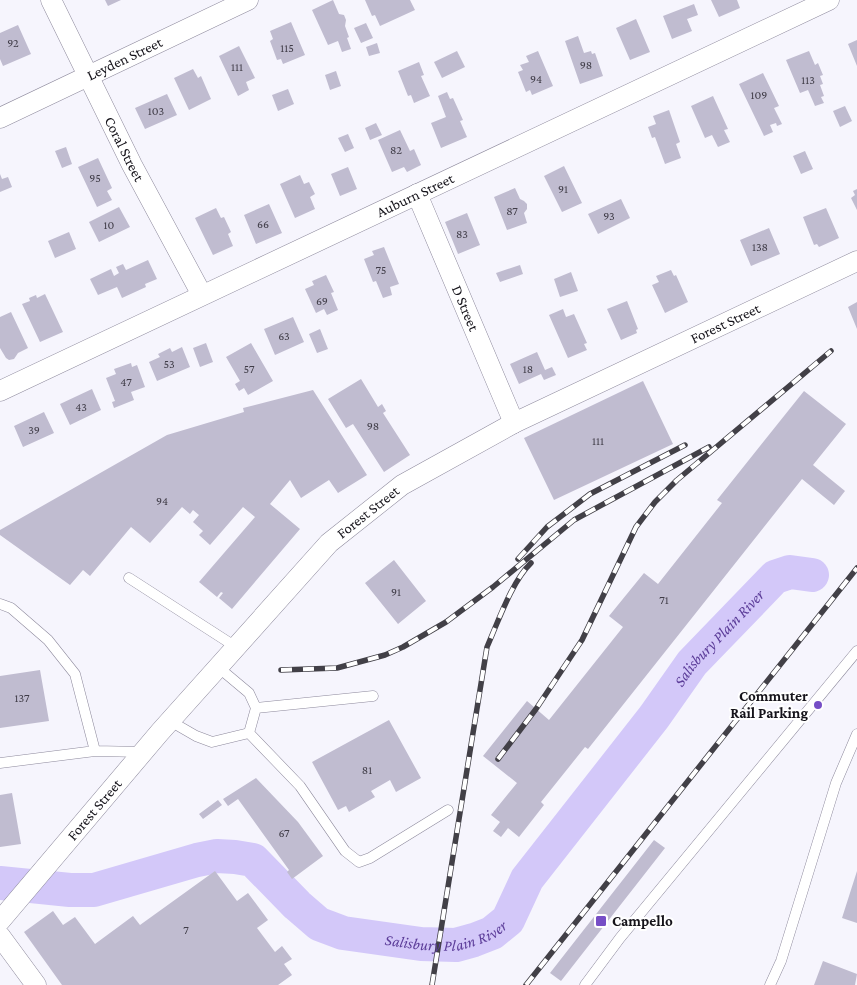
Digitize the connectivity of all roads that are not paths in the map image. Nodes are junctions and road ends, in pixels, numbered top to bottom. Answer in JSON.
{"nodes":[{"id":1,"x":51,"y":0,"type":"edge"},
{"id":2,"x":248,"y":0,"type":"edge"},
{"id":3,"x":829,"y":0,"type":"edge"},
{"id":4,"x":88,"y":76,"type":"junction"},
{"id":5,"x":0,"y":118,"type":"edge"},
{"id":6,"x":417,"y":194,"type":"junction"},
{"id":7,"x":857,"y":261,"type":"edge"},
{"id":8,"x":202,"y":295,"type":"junction"},
{"id":9,"x":0,"y":390,"type":"edge"},
{"id":10,"x":514,"y":423,"type":"junction"},
{"id":11,"x":130,"y":578,"type":"dead end"},
{"id":12,"x":0,"y":604,"type":"edge"},
{"id":13,"x":236,"y":647,"type":"junction"},
{"id":14,"x":857,"y":651,"type":"edge"},
{"id":15,"x":218,"y":667,"type":"junction"},
{"id":16,"x":373,"y":696,"type":"dead end"},
{"id":17,"x":256,"y":708,"type":"junction"},
{"id":18,"x":170,"y":721,"type":"junction"},
{"id":19,"x":249,"y":733,"type":"junction"},
{"id":20,"x":857,"y":734,"type":"edge"},
{"id":21,"x":96,"y":751,"type":"junction"},
{"id":22,"x":143,"y":752,"type":"junction"},
{"id":23,"x":0,"y":763,"type":"edge"},
{"id":24,"x":448,"y":810,"type":"dead end"},
{"id":25,"x":0,"y":921,"type":"edge"},
{"id":26,"x":0,"y":936,"type":"edge"},
{"id":27,"x":36,"y":985,"type":"edge"},
{"id":28,"x":585,"y":985,"type":"edge"},
{"id":29,"x":770,"y":985,"type":"edge"}],
"edges":[{"from":1,"to":4,"type":"street","name":"Coral Street"},
{"from":2,"to":4,"type":"street","name":"Leyden Street"},
{"from":3,"to":6,"type":"street","name":"Auburn Street"},
{"from":4,"to":5,"type":"street","name":"Leyden Street"},
{"from":4,"to":8,"type":"street","name":"Coral Street"},
{"from":6,"to":8,"type":"street","name":"Auburn Street"},
{"from":6,"to":10,"type":"street","name":"D Street"},
{"from":7,"to":10,"type":"street","name":"Forest Street"},
{"from":8,"to":9,"type":"street","name":"Auburn Street"},
{"from":10,"to":13,"type":"street","name":"Forest Street"},
{"from":11,"to":13,"type":"lane"},
{"from":12,"to":21,"type":"lane"},
{"from":13,"to":15,"type":"street","name":"Forest Street"},
{"from":14,"to":28,"type":"lane"},
{"from":15,"to":17,"type":"lane"},
{"from":15,"to":18,"type":"street","name":"Forest Street"},
{"from":16,"to":17,"type":"lane"},
{"from":17,"to":19,"type":"lane"},
{"from":18,"to":19,"type":"lane"},
{"from":18,"to":22,"type":"street","name":"Forest Street"},
{"from":19,"to":24,"type":"lane"},
{"from":20,"to":29,"type":"lane"},
{"from":21,"to":22,"type":"lane"},
{"from":21,"to":23,"type":"lane"},
{"from":22,"to":25,"type":"street","name":"Forest Street"},
{"from":26,"to":27,"type":"street"}]}
